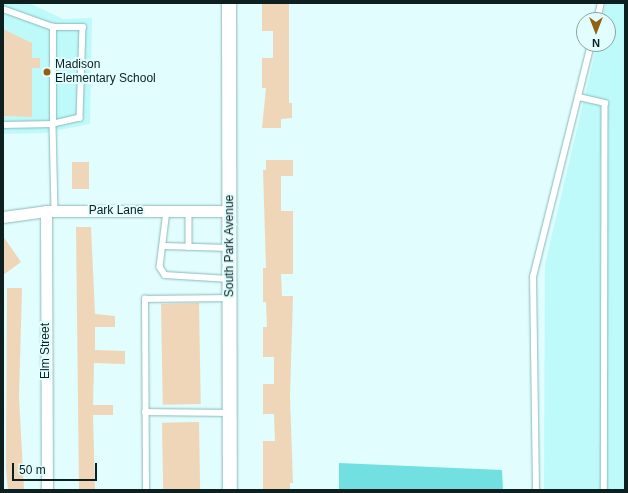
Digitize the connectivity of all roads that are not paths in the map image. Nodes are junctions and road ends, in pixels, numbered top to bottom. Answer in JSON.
{"nodes":[{"id":1,"x":229,"y":3,"type":"edge"},
{"id":2,"x":3,"y":9,"type":"edge"},
{"id":3,"x":53,"y":27,"type":"junction"},
{"id":4,"x":589,"y":52,"type":"edge"},
{"id":5,"x":579,"y":97,"type":"junction"},
{"id":6,"x":53,"y":124,"type":"junction"},
{"id":7,"x":3,"y":125,"type":"edge"},
{"id":8,"x":50,"y":211,"type":"junction"},
{"id":9,"x":167,"y":211,"type":"junction"},
{"id":10,"x":189,"y":211,"type":"junction"},
{"id":11,"x":230,"y":211,"type":"junction"},
{"id":12,"x":3,"y":217,"type":"edge"},
{"id":13,"x":165,"y":246,"type":"junction"},
{"id":14,"x":189,"y":247,"type":"junction"},
{"id":15,"x":230,"y":248,"type":"junction"},
{"id":16,"x":230,"y":279,"type":"junction"},
{"id":17,"x":230,"y":298,"type":"junction"},
{"id":18,"x":145,"y":412,"type":"junction"},
{"id":19,"x":230,"y":413,"type":"junction"},
{"id":20,"x":47,"y":490,"type":"edge"},
{"id":21,"x":146,"y":490,"type":"edge"},
{"id":22,"x":230,"y":490,"type":"edge"},
{"id":23,"x":536,"y":490,"type":"edge"},
{"id":24,"x":604,"y":490,"type":"edge"}],
"edges":[{"from":1,"to":11,"type":"street","name":"South Park Avenue"},
{"from":2,"to":3,"type":"lane"},
{"from":3,"to":6,"type":"lane"},
{"from":3,"to":6,"type":"lane"},
{"from":4,"to":5,"type":"lane"},
{"from":5,"to":23,"type":"lane"},
{"from":5,"to":24,"type":"lane"},
{"from":6,"to":7,"type":"lane"},
{"from":6,"to":8,"type":"lane"},
{"from":8,"to":9,"type":"street","name":"Park Lane"},
{"from":8,"to":12,"type":"street","name":"Park Lane"},
{"from":8,"to":20,"type":"street","name":"Elm Street"},
{"from":9,"to":10,"type":"street","name":"Park Lane"},
{"from":9,"to":13,"type":"lane"},
{"from":10,"to":11,"type":"street","name":"Park Lane"},
{"from":10,"to":14,"type":"lane"},
{"from":11,"to":15,"type":"street","name":"South Park Avenue"},
{"from":13,"to":14,"type":"lane"},
{"from":13,"to":16,"type":"lane"},
{"from":14,"to":15,"type":"lane"},
{"from":15,"to":16,"type":"street","name":"South Park Avenue"},
{"from":16,"to":17,"type":"street","name":"South Park Avenue"},
{"from":17,"to":18,"type":"lane"},
{"from":17,"to":19,"type":"street","name":"South Park Avenue"},
{"from":18,"to":19,"type":"lane"},
{"from":18,"to":21,"type":"lane"},
{"from":19,"to":22,"type":"street","name":"South Park Avenue"}]}
